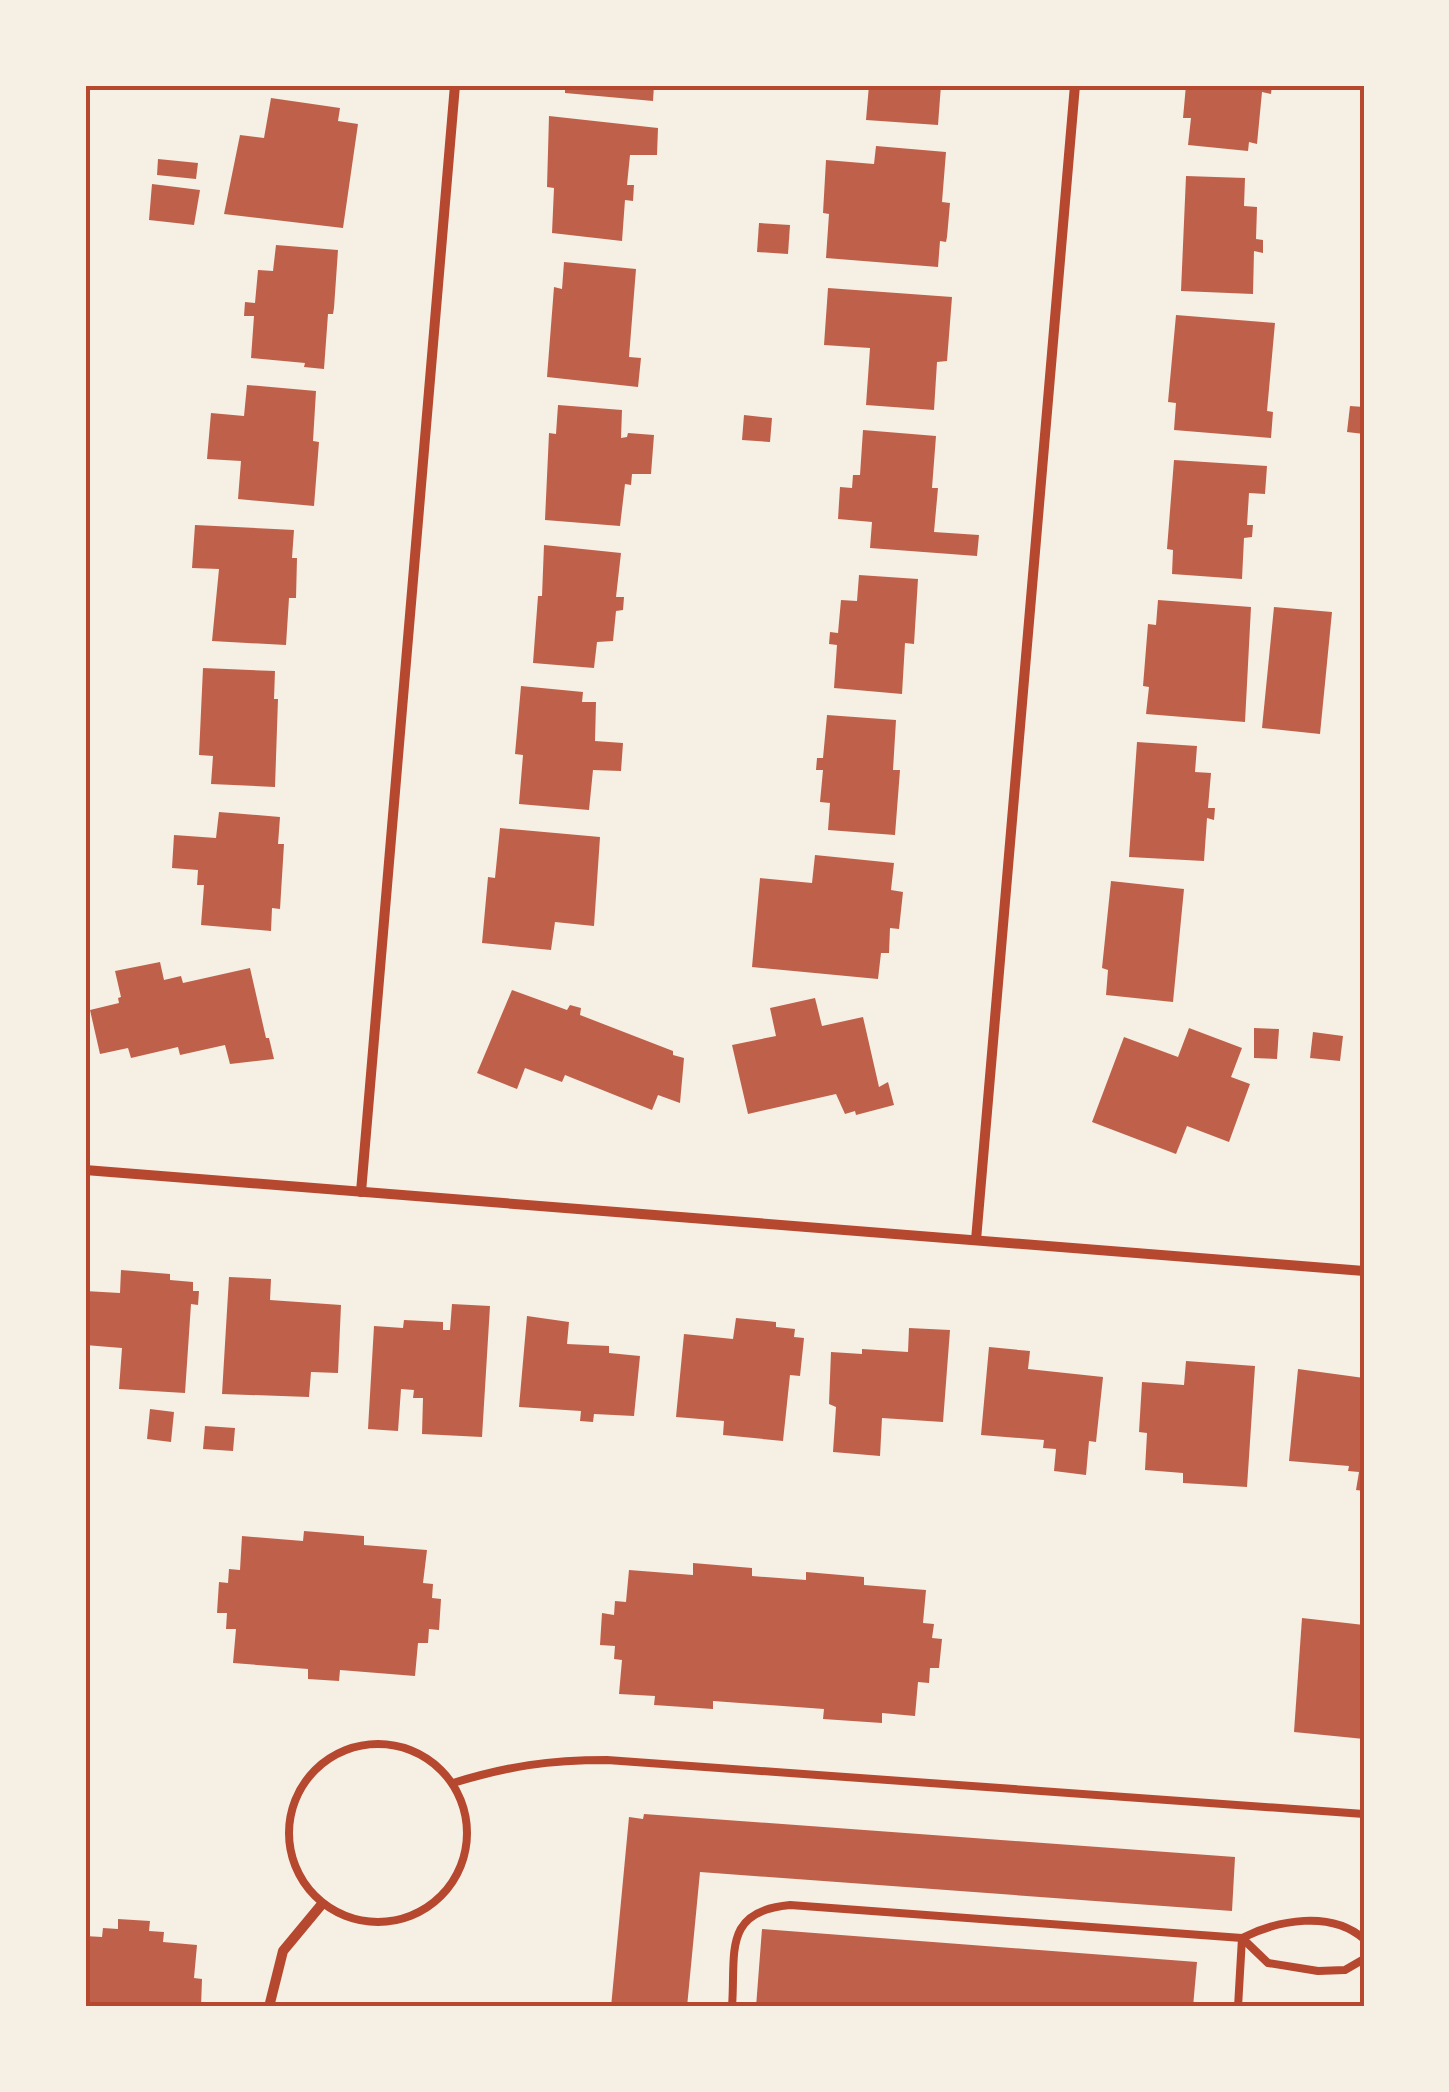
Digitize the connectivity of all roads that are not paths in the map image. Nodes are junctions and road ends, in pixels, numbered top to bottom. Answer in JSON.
{"nodes":[{"id":1,"x":455,"y":85,"type":"edge"},
{"id":2,"x":1074,"y":85,"type":"edge"},
{"id":3,"x":85,"y":1170,"type":"edge"},
{"id":4,"x":361,"y":1192,"type":"junction"},
{"id":5,"x":976,"y":1240,"type":"junction"},
{"id":6,"x":1364,"y":1271,"type":"edge"},
{"id":7,"x":453,"y":1784,"type":"junction"},
{"id":8,"x":1364,"y":1814,"type":"edge"},
{"id":9,"x":322,"y":1904,"type":"junction"},
{"id":10,"x":1242,"y":1938,"type":"junction"},
{"id":11,"x":1364,"y":1939,"type":"edge"},
{"id":12,"x":1364,"y":1959,"type":"edge"},
{"id":13,"x":269,"y":2007,"type":"edge"},
{"id":14,"x":732,"y":2007,"type":"edge"},
{"id":15,"x":1238,"y":2007,"type":"edge"}],
"edges":[{"from":1,"to":4,"type":"street"},
{"from":2,"to":5,"type":"street"},
{"from":3,"to":4,"type":"street"},
{"from":4,"to":5,"type":"street"},
{"from":5,"to":6,"type":"street"},
{"from":7,"to":8,"type":"lane"},
{"from":7,"to":9,"type":"lane"},
{"from":7,"to":9,"type":"lane"},
{"from":9,"to":13,"type":"street"},
{"from":10,"to":11,"type":"lane"},
{"from":10,"to":12,"type":"lane"},
{"from":10,"to":14,"type":"lane"},
{"from":10,"to":15,"type":"lane"}]}
